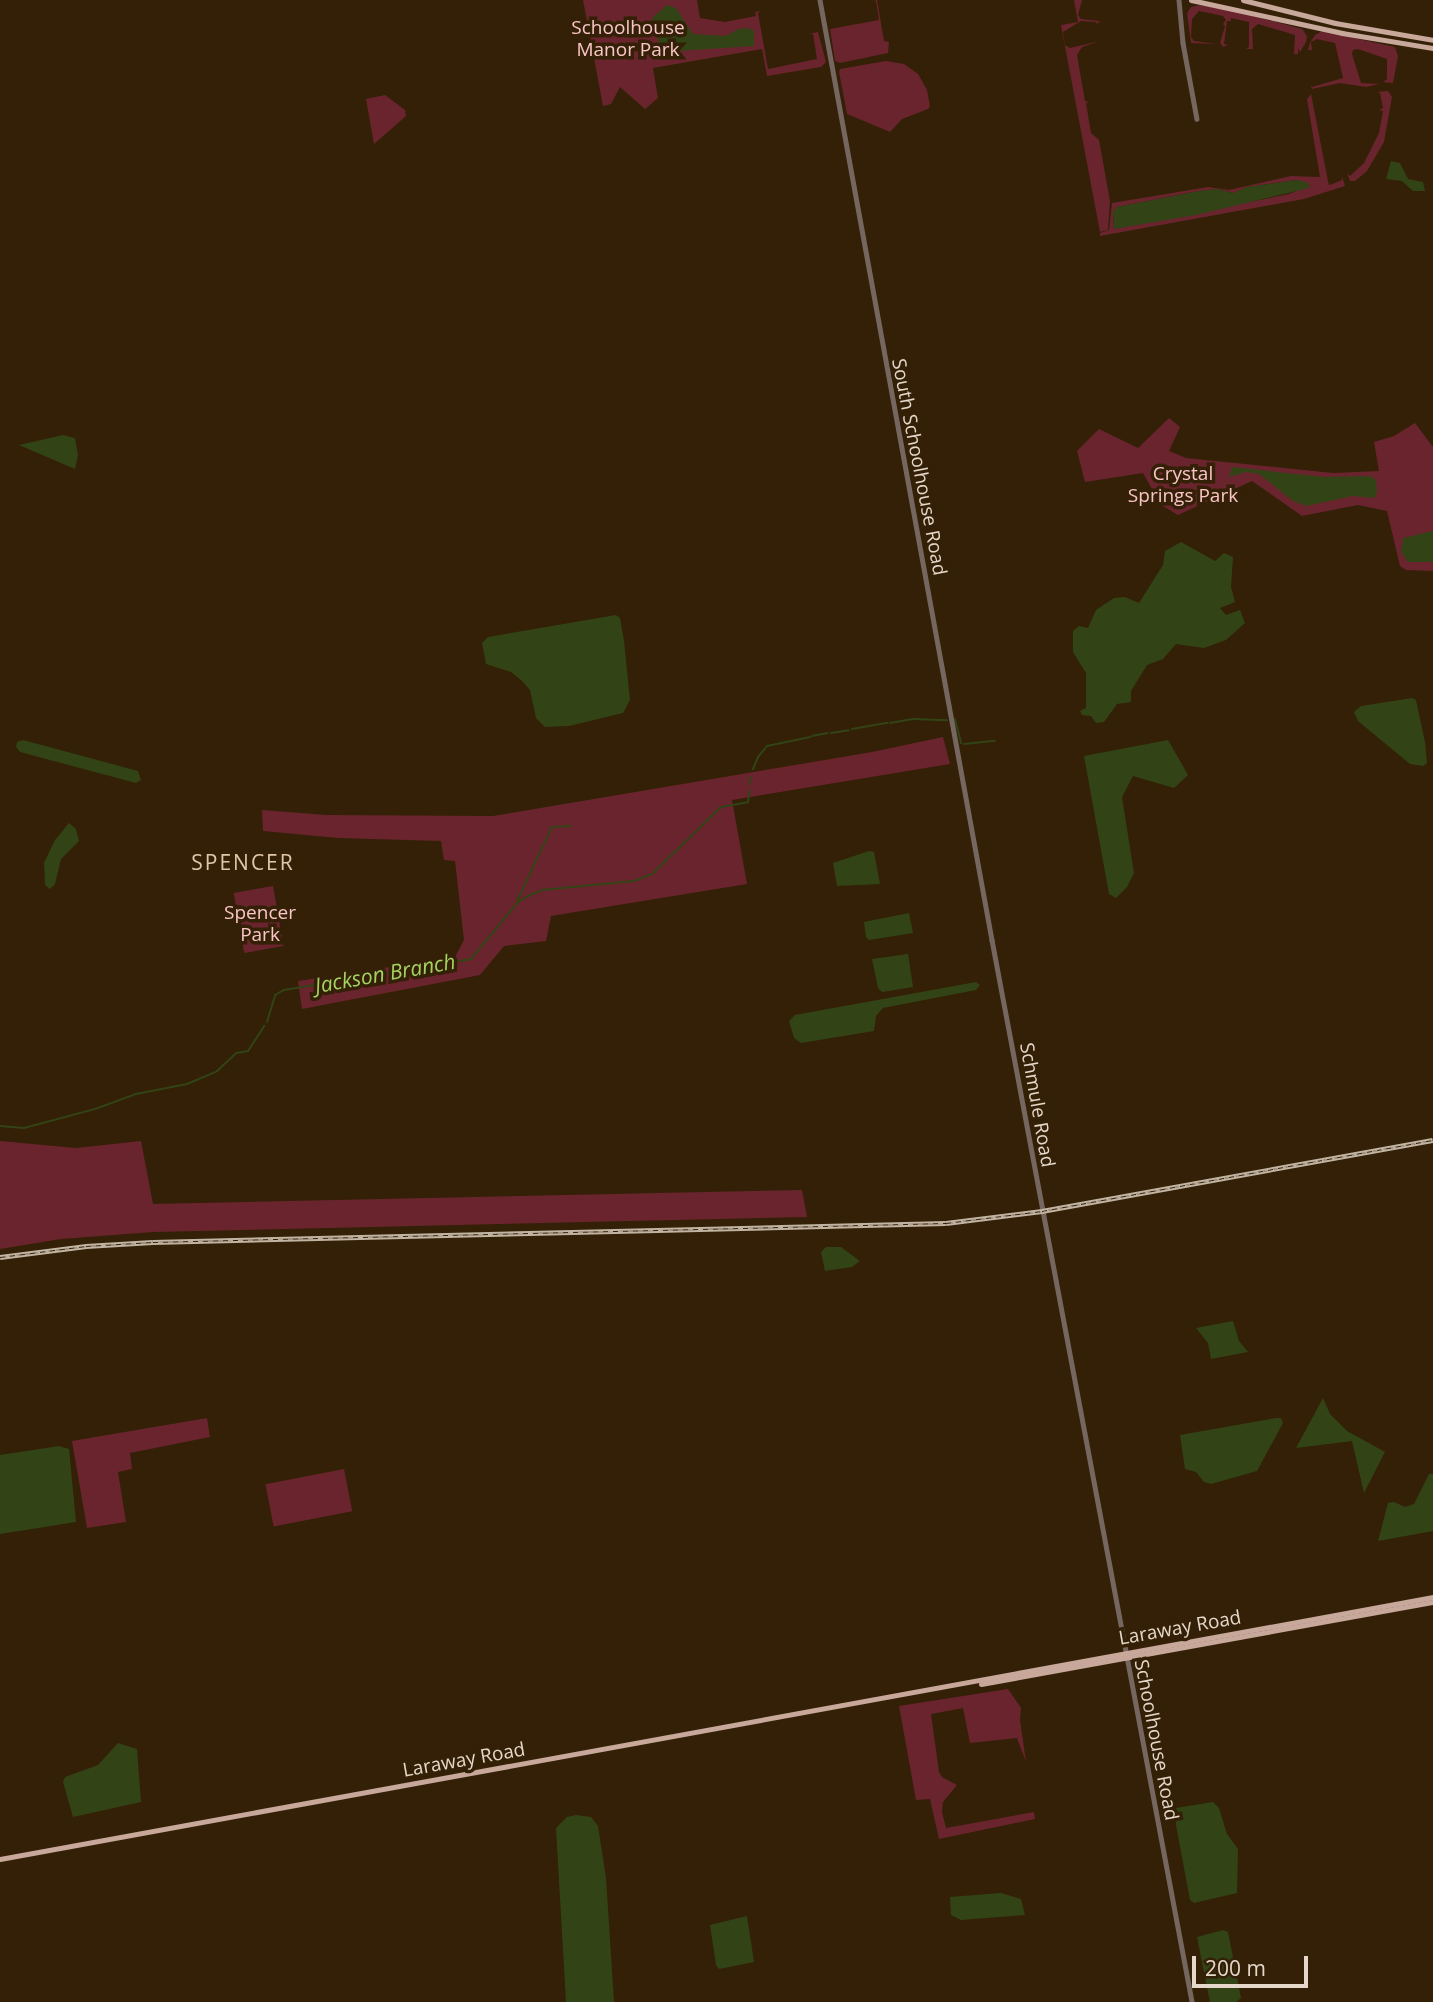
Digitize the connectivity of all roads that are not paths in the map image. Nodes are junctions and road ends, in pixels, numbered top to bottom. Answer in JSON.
{"nodes":[{"id":1,"x":820,"y":0,"type":"edge"},
{"id":2,"x":1179,"y":0,"type":"edge"},
{"id":3,"x":1191,"y":0,"type":"edge"},
{"id":4,"x":1243,"y":0,"type":"edge"},
{"id":5,"x":1433,"y":40,"type":"edge"},
{"id":6,"x":1433,"y":48,"type":"edge"},
{"id":7,"x":1197,"y":119,"type":"dead end"},
{"id":8,"x":992,"y":940,"type":"joint"},
{"id":9,"x":1054,"y":1276,"type":"joint"},
{"id":10,"x":1433,"y":1600,"type":"edge"},
{"id":11,"x":1126,"y":1656,"type":"junction"},
{"id":12,"x":0,"y":1859,"type":"edge"},
{"id":13,"x":1192,"y":2002,"type":"edge"}],
"edges":[{"from":1,"to":8,"type":"street","name":"South Schoolhouse Road"},
{"from":2,"to":7,"type":"street"},
{"from":3,"to":6,"type":"main road"},
{"from":4,"to":5,"type":"main road"},
{"from":8,"to":9,"type":"street","name":"Schmule Road"},
{"from":9,"to":11,"type":"street","name":"Schoolhouse Road"},
{"from":10,"to":11,"type":"main road","name":"Laraway Road"},
{"from":11,"to":12,"type":"main road","name":"Laraway Road"},
{"from":11,"to":13,"type":"street","name":"Schoolhouse Road"}]}
